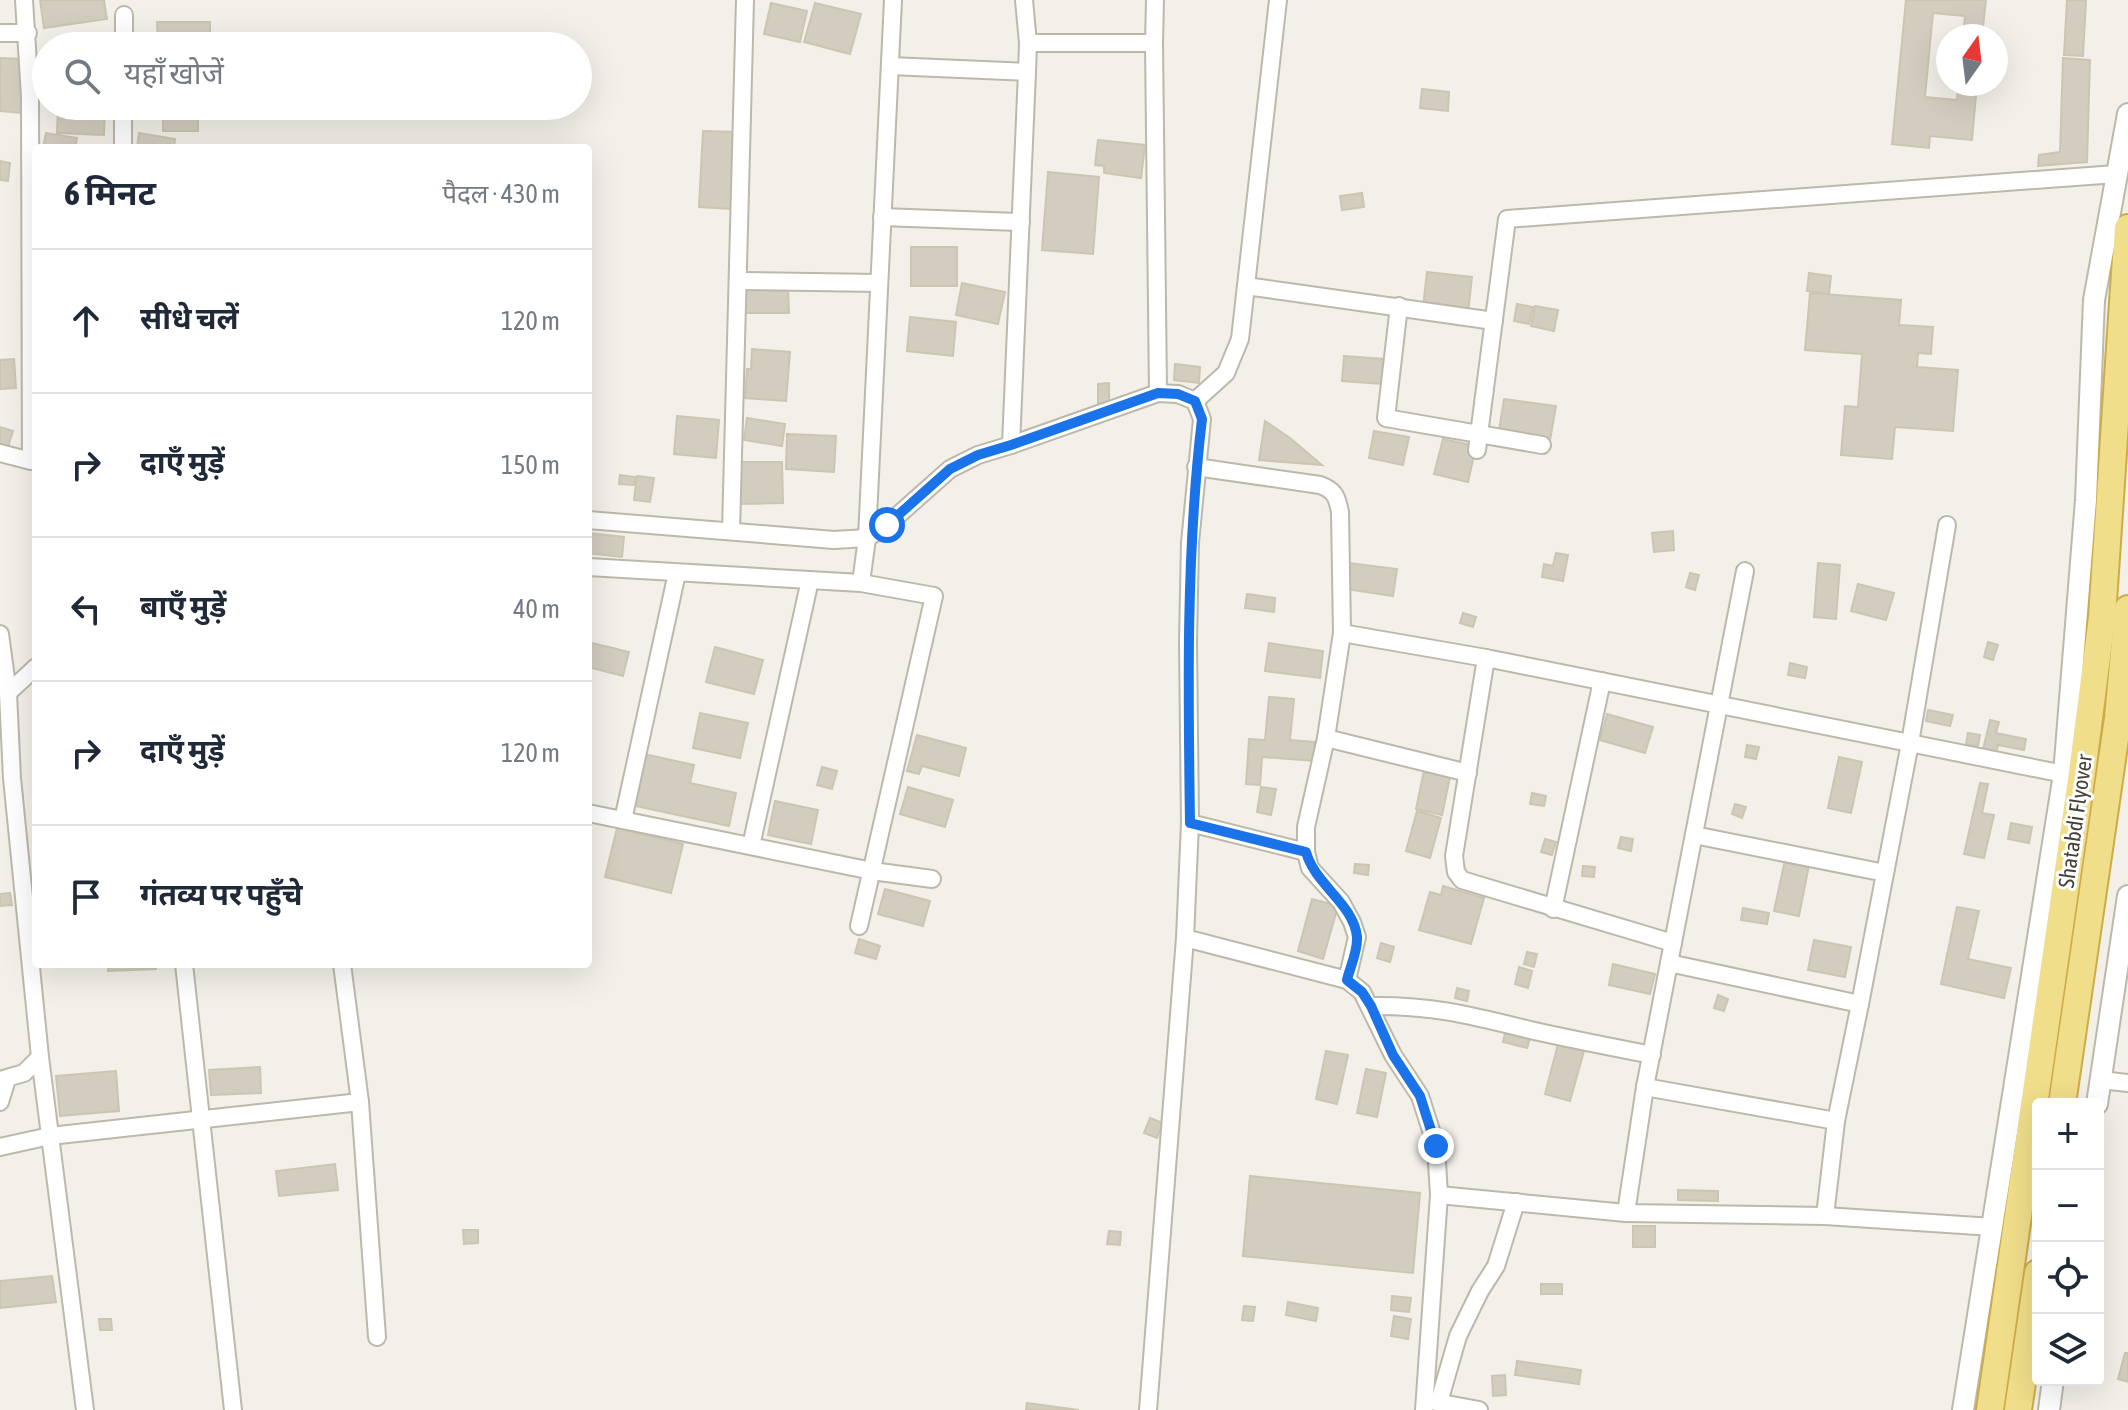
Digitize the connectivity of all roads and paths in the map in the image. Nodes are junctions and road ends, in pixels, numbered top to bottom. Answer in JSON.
{"nodes":[{"id":1,"x":24,"y":0,"type":"edge"},
{"id":2,"x":745,"y":0,"type":"edge"},
{"id":3,"x":893,"y":0,"type":"edge"},
{"id":4,"x":1024,"y":0,"type":"edge"},
{"id":5,"x":1155,"y":0,"type":"edge"},
{"id":6,"x":1278,"y":0,"type":"edge"},
{"id":7,"x":124,"y":15,"type":"dead end"},
{"id":8,"x":124,"y":32,"type":"edge"},
{"id":9,"x":0,"y":33,"type":"edge"},
{"id":10,"x":28,"y":33,"type":"junction"},
{"id":11,"x":1028,"y":43,"type":"junction"},
{"id":12,"x":1154,"y":43,"type":"junction"},
{"id":13,"x":890,"y":66,"type":"junction"},
{"id":14,"x":1027,"y":72,"type":"junction"},
{"id":15,"x":2128,"y":114,"type":"edge"},
{"id":16,"x":123,"y":120,"type":"edge"},
{"id":17,"x":123,"y":144,"type":"edge"},
{"id":18,"x":2116,"y":174,"type":"junction"},
{"id":19,"x":32,"y":187,"type":"edge"},
{"id":20,"x":882,"y":217,"type":"junction"},
{"id":21,"x":1021,"y":222,"type":"junction"},
{"id":22,"x":2128,"y":228,"type":"edge"},
{"id":23,"x":739,"y":281,"type":"junction"},
{"id":24,"x":879,"y":283,"type":"junction"},
{"id":25,"x":1246,"y":286,"type":"junction"},
{"id":26,"x":1399,"y":306,"type":"junction"},
{"id":27,"x":1494,"y":321,"type":"junction"},
{"id":28,"x":1158,"y":393,"type":"junction"},
{"id":29,"x":1195,"y":401,"type":"junction"},
{"id":30,"x":1478,"y":442,"type":"junction"},
{"id":31,"x":1011,"y":445,"type":"junction"},
{"id":32,"x":1542,"y":445,"type":"dead end"},
{"id":33,"x":0,"y":453,"type":"edge"},
{"id":34,"x":32,"y":462,"type":"edge"},
{"id":35,"x":1196,"y":467,"type":"junction"},
{"id":36,"x":592,"y":520,"type":"edge"},
{"id":37,"x":1947,"y":525,"type":"dead end"},
{"id":38,"x":731,"y":531,"type":"junction"},
{"id":39,"x":867,"y":538,"type":"junction"},
{"id":40,"x":592,"y":567,"type":"edge"},
{"id":41,"x":1745,"y":571,"type":"dead end"},
{"id":42,"x":677,"y":573,"type":"junction"},
{"id":43,"x":810,"y":580,"type":"junction"},
{"id":44,"x":861,"y":583,"type":"junction"},
{"id":45,"x":2128,"y":609,"type":"edge"},
{"id":46,"x":1342,"y":633,"type":"junction"},
{"id":47,"x":0,"y":634,"type":"edge"},
{"id":48,"x":1486,"y":658,"type":"junction"},
{"id":49,"x":32,"y":671,"type":"edge"},
{"id":50,"x":1602,"y":681,"type":"junction"},
{"id":51,"x":8,"y":693,"type":"junction"},
{"id":52,"x":1719,"y":705,"type":"junction"},
{"id":53,"x":1326,"y":738,"type":"junction"},
{"id":54,"x":1910,"y":743,"type":"junction"},
{"id":55,"x":1468,"y":773,"type":"junction"},
{"id":56,"x":2085,"y":774,"type":"junction"},
{"id":57,"x":592,"y":814,"type":"edge"},
{"id":58,"x":623,"y":820,"type":"junction"},
{"id":59,"x":1190,"y":823,"type":"junction"},
{"id":60,"x":1694,"y":835,"type":"junction"},
{"id":61,"x":751,"y":846,"type":"junction"},
{"id":62,"x":1306,"y":852,"type":"junction"},
{"id":63,"x":872,"y":871,"type":"junction"},
{"id":64,"x":1885,"y":873,"type":"junction"},
{"id":65,"x":932,"y":879,"type":"dead end"},
{"id":66,"x":2128,"y":896,"type":"edge"},
{"id":67,"x":1553,"y":909,"type":"junction"},
{"id":68,"x":859,"y":926,"type":"dead end"},
{"id":69,"x":1185,"y":938,"type":"junction"},
{"id":70,"x":1673,"y":943,"type":"junction"},
{"id":71,"x":1669,"y":963,"type":"junction"},
{"id":72,"x":184,"y":968,"type":"edge"},
{"id":73,"x":343,"y":968,"type":"edge"},
{"id":74,"x":1347,"y":980,"type":"junction"},
{"id":75,"x":1860,"y":1004,"type":"junction"},
{"id":76,"x":1371,"y":1006,"type":"junction"},
{"id":77,"x":1652,"y":1055,"type":"junction"},
{"id":78,"x":40,"y":1057,"type":"junction"},
{"id":79,"x":4,"y":1080,"type":"edge"},
{"id":80,"x":2101,"y":1080,"type":"junction"},
{"id":81,"x":2128,"y":1083,"type":"edge"},
{"id":82,"x":1645,"y":1087,"type":"junction"},
{"id":83,"x":2062,"y":1098,"type":"edge"},
{"id":84,"x":2098,"y":1098,"type":"edge"},
{"id":85,"x":0,"y":1102,"type":"edge"},
{"id":86,"x":360,"y":1102,"type":"junction"},
{"id":87,"x":202,"y":1121,"type":"junction"},
{"id":88,"x":1836,"y":1121,"type":"junction"},
{"id":89,"x":50,"y":1136,"type":"junction"},
{"id":90,"x":0,"y":1147,"type":"edge"},
{"id":91,"x":1439,"y":1195,"type":"junction"},
{"id":92,"x":1516,"y":1202,"type":"junction"},
{"id":93,"x":1626,"y":1213,"type":"junction"},
{"id":94,"x":1825,"y":1216,"type":"junction"},
{"id":95,"x":1993,"y":1227,"type":"junction"},
{"id":96,"x":2032,"y":1314,"type":"edge"},
{"id":97,"x":377,"y":1337,"type":"dead end"},
{"id":98,"x":2052,"y":1386,"type":"edge"},
{"id":99,"x":1430,"y":1404,"type":"edge"},
{"id":100,"x":85,"y":1410,"type":"edge"},
{"id":101,"x":233,"y":1410,"type":"edge"},
{"id":102,"x":1148,"y":1410,"type":"edge"},
{"id":103,"x":1479,"y":1410,"type":"edge"},
{"id":104,"x":1963,"y":1410,"type":"edge"},
{"id":105,"x":1990,"y":1410,"type":"edge"},
{"id":106,"x":2018,"y":1410,"type":"edge"},
{"id":107,"x":2049,"y":1410,"type":"edge"}],
"edges":[{"from":1,"to":10,"type":"street"},
{"from":2,"to":23,"type":"street"},
{"from":3,"to":13,"type":"street"},
{"from":4,"to":11,"type":"street"},
{"from":5,"to":12,"type":"street"},
{"from":6,"to":25,"type":"street"},
{"from":7,"to":8,"type":"street"},
{"from":9,"to":10,"type":"street"},
{"from":10,"to":19,"type":"street"},
{"from":11,"to":12,"type":"street"},
{"from":11,"to":14,"type":"street"},
{"from":12,"to":28,"type":"street"},
{"from":13,"to":14,"type":"street"},
{"from":13,"to":20,"type":"street"},
{"from":14,"to":21,"type":"street"},
{"from":15,"to":18,"type":"street"},
{"from":16,"to":17,"type":"street"},
{"from":18,"to":27,"type":"street"},
{"from":18,"to":56,"type":"street"},
{"from":20,"to":21,"type":"street"},
{"from":20,"to":24,"type":"street"},
{"from":21,"to":31,"type":"street"},
{"from":22,"to":56,"type":"highway","name":"Shatabdi Flyover"},
{"from":23,"to":24,"type":"street"},
{"from":23,"to":38,"type":"street"},
{"from":24,"to":39,"type":"street"},
{"from":25,"to":26,"type":"street"},
{"from":25,"to":29,"type":"street"},
{"from":26,"to":27,"type":"street"},
{"from":26,"to":30,"type":"street"},
{"from":27,"to":30,"type":"street"},
{"from":28,"to":29,"type":"street"},
{"from":28,"to":31,"type":"street"},
{"from":29,"to":35,"type":"street"},
{"from":30,"to":32,"type":"street"},
{"from":31,"to":39,"type":"street"},
{"from":33,"to":34,"type":"street"},
{"from":35,"to":46,"type":"street"},
{"from":35,"to":59,"type":"street"},
{"from":36,"to":38,"type":"street"},
{"from":37,"to":54,"type":"street"},
{"from":38,"to":39,"type":"street"},
{"from":39,"to":44,"type":"street"},
{"from":40,"to":42,"type":"street"},
{"from":41,"to":52,"type":"street"},
{"from":42,"to":43,"type":"street"},
{"from":42,"to":58,"type":"street"},
{"from":43,"to":44,"type":"street"},
{"from":43,"to":61,"type":"street"},
{"from":44,"to":63,"type":"street"},
{"from":45,"to":56,"type":"highway","name":"Shatabdi Flyover"},
{"from":46,"to":48,"type":"street"},
{"from":46,"to":53,"type":"street"},
{"from":47,"to":51,"type":"street"},
{"from":48,"to":50,"type":"street"},
{"from":48,"to":55,"type":"street"},
{"from":49,"to":51,"type":"street"},
{"from":50,"to":52,"type":"street"},
{"from":50,"to":67,"type":"street"},
{"from":51,"to":78,"type":"street"},
{"from":52,"to":54,"type":"street"},
{"from":52,"to":60,"type":"street"},
{"from":53,"to":55,"type":"street"},
{"from":53,"to":62,"type":"street"},
{"from":54,"to":56,"type":"street"},
{"from":54,"to":64,"type":"street"},
{"from":55,"to":67,"type":"street"},
{"from":56,"to":83,"type":"highway","name":"Shatabdi Flyover"},
{"from":56,"to":95,"type":"street"},
{"from":56,"to":105,"type":"highway","name":"Shatabdi Flyover"},
{"from":57,"to":58,"type":"street"},
{"from":58,"to":61,"type":"street"},
{"from":59,"to":62,"type":"street"},
{"from":59,"to":69,"type":"street"},
{"from":60,"to":64,"type":"street"},
{"from":60,"to":70,"type":"street"},
{"from":61,"to":63,"type":"street"},
{"from":62,"to":74,"type":"street"},
{"from":63,"to":65,"type":"street"},
{"from":63,"to":68,"type":"street"},
{"from":64,"to":75,"type":"street"},
{"from":66,"to":80,"type":"street"},
{"from":67,"to":70,"type":"street"},
{"from":69,"to":74,"type":"street"},
{"from":69,"to":102,"type":"street"},
{"from":70,"to":71,"type":"street"},
{"from":71,"to":75,"type":"street"},
{"from":71,"to":77,"type":"street"},
{"from":72,"to":87,"type":"street"},
{"from":73,"to":86,"type":"street"},
{"from":74,"to":76,"type":"street"},
{"from":75,"to":88,"type":"street"},
{"from":76,"to":77,"type":"street"},
{"from":76,"to":91,"type":"street"},
{"from":77,"to":82,"type":"street"},
{"from":78,"to":79,"type":"street"},
{"from":78,"to":89,"type":"street"},
{"from":79,"to":85,"type":"street"},
{"from":80,"to":81,"type":"street"},
{"from":80,"to":84,"type":"street"},
{"from":82,"to":88,"type":"street"},
{"from":82,"to":93,"type":"street"},
{"from":86,"to":87,"type":"street"},
{"from":86,"to":97,"type":"street"},
{"from":87,"to":89,"type":"street"},
{"from":87,"to":101,"type":"street"},
{"from":88,"to":94,"type":"street"},
{"from":89,"to":90,"type":"street"},
{"from":89,"to":100,"type":"street"},
{"from":91,"to":92,"type":"street"},
{"from":91,"to":99,"type":"street"},
{"from":92,"to":93,"type":"street"},
{"from":92,"to":99,"type":"street"},
{"from":93,"to":94,"type":"street"},
{"from":94,"to":95,"type":"street"},
{"from":95,"to":104,"type":"street"},
{"from":96,"to":106,"type":"highway"},
{"from":98,"to":107,"type":"street"},
{"from":99,"to":103,"type":"street"}]}
